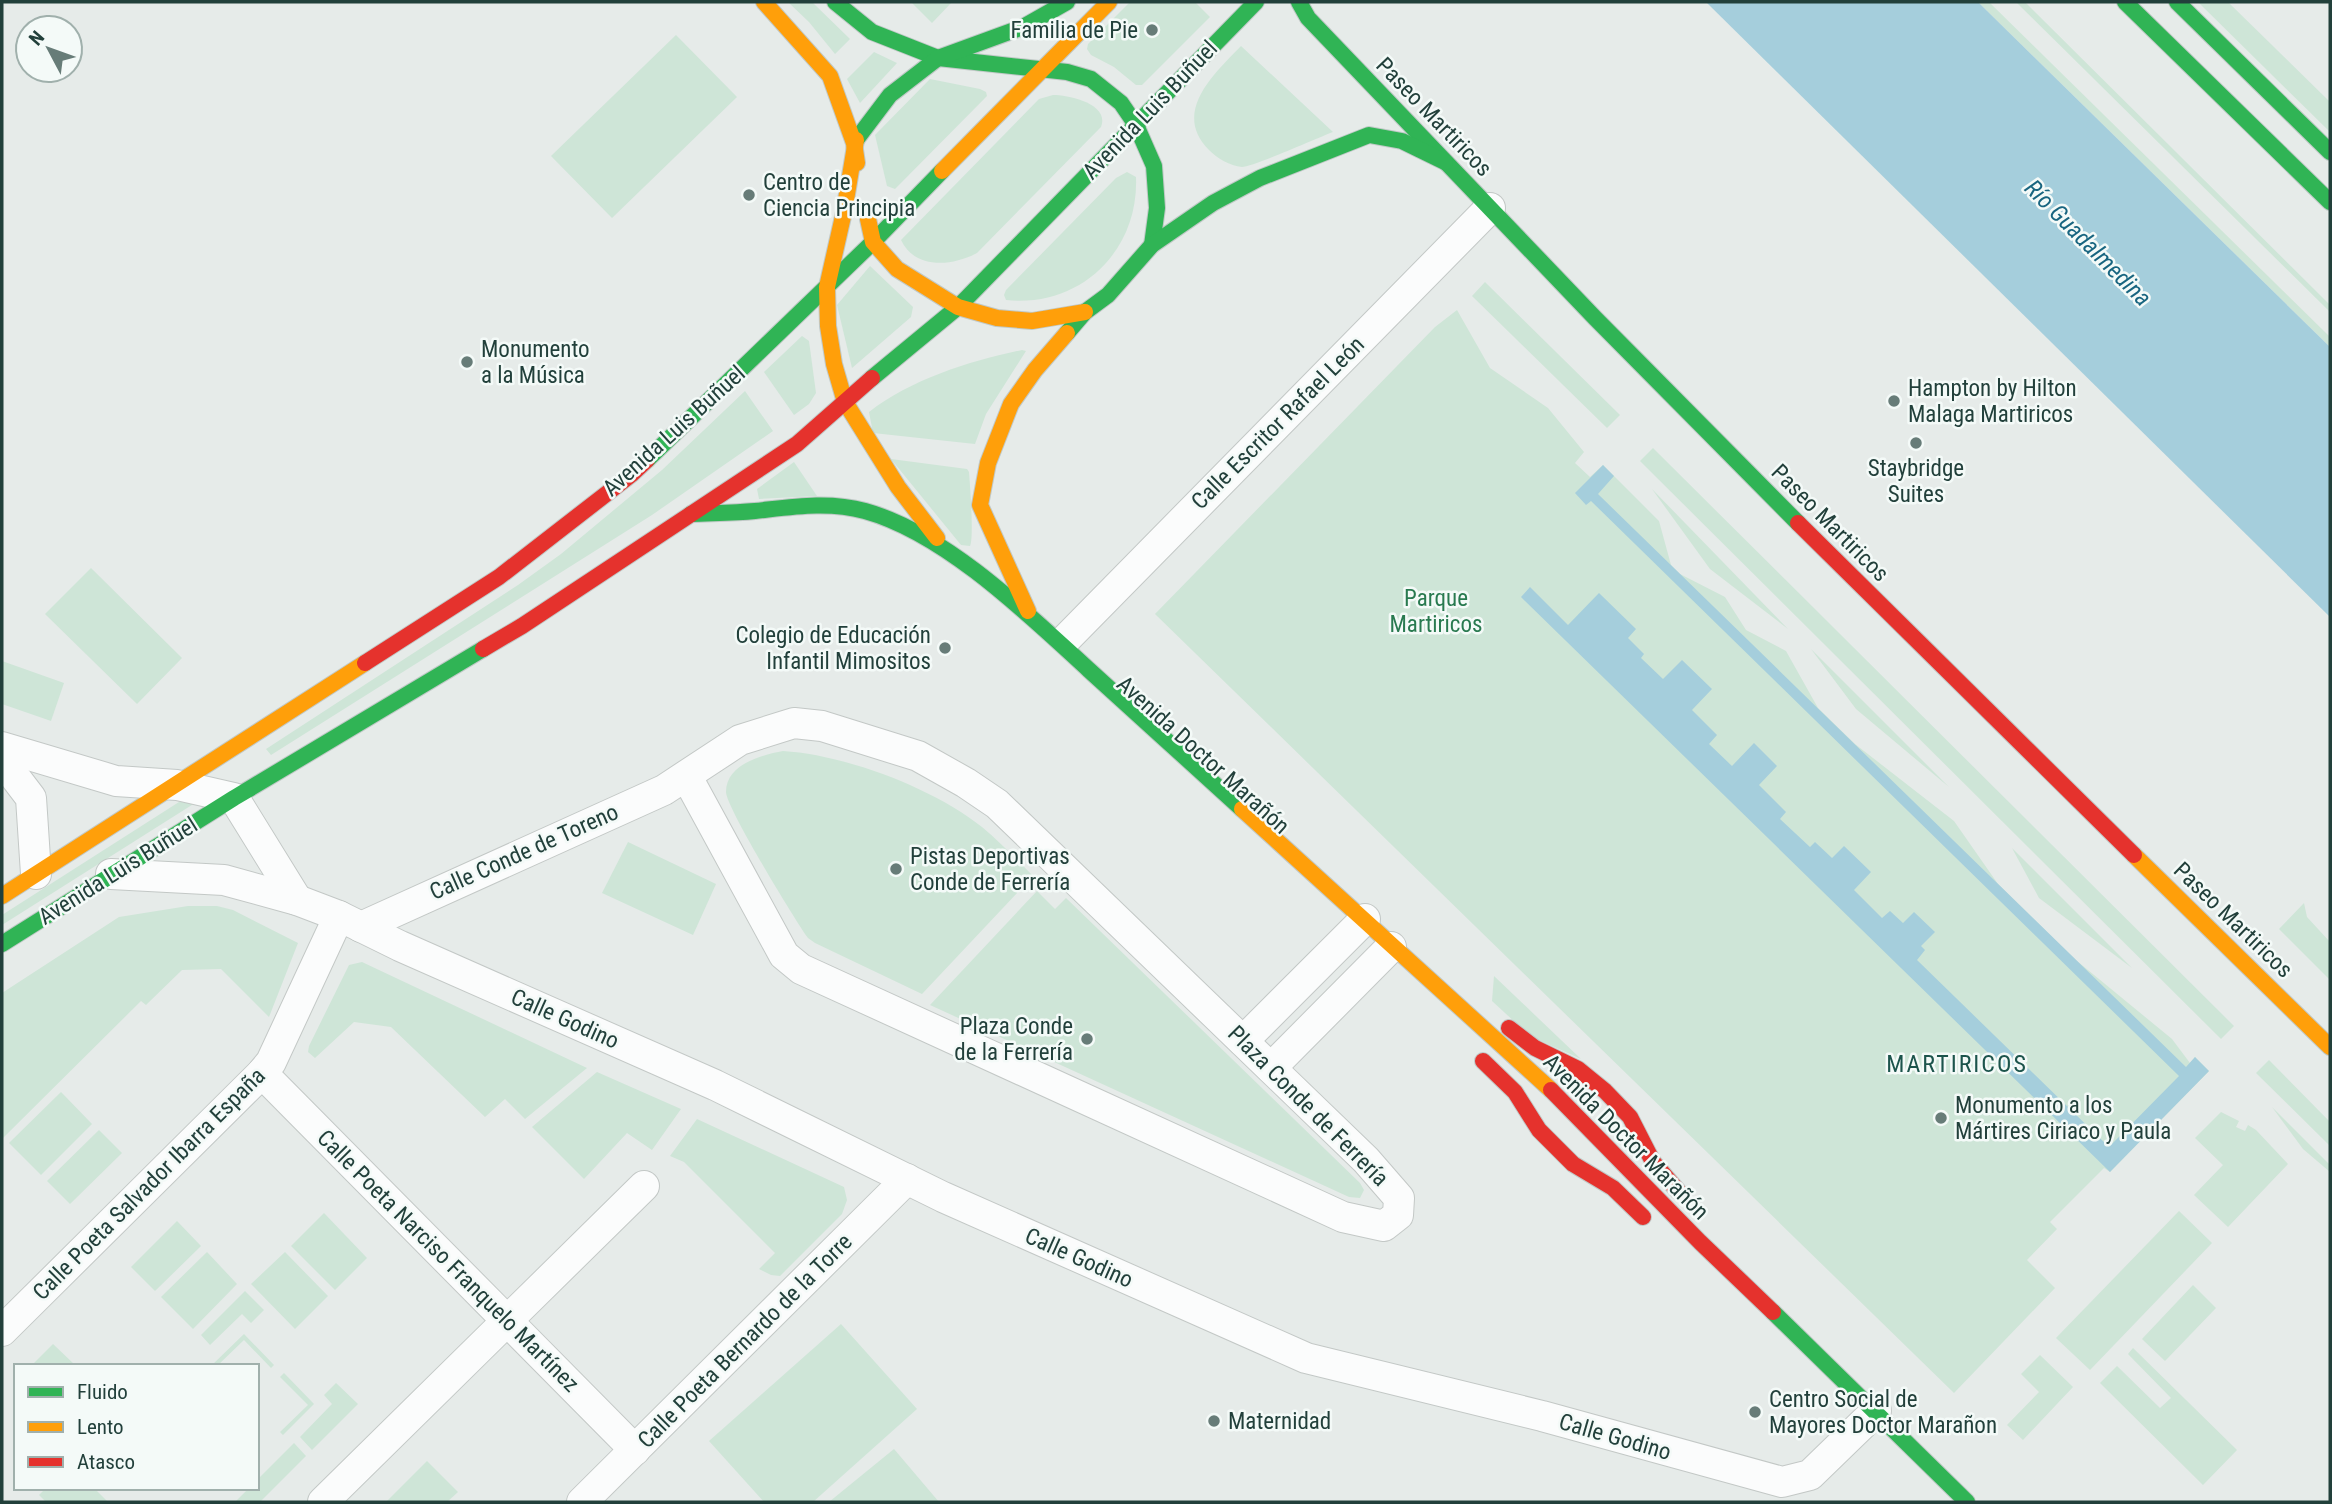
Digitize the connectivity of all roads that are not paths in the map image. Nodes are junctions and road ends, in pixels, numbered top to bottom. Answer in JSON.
{"nodes":[{"id":1,"x":764,"y":2,"type":"edge"},
{"id":2,"x":835,"y":2,"type":"edge"},
{"id":3,"x":1068,"y":2,"type":"edge"},
{"id":4,"x":1109,"y":2,"type":"edge"},
{"id":5,"x":1256,"y":2,"type":"edge"},
{"id":6,"x":1299,"y":2,"type":"edge"},
{"id":7,"x":2125,"y":2,"type":"edge"},
{"id":8,"x":2178,"y":2,"type":"edge"},
{"id":9,"x":938,"y":58,"type":"junction"},
{"id":10,"x":1043,"y":69,"type":"junction"},
{"id":11,"x":1136,"y":125,"type":"junction"},
{"id":12,"x":853,"y":143,"type":"junction"},
{"id":13,"x":2330,"y":152,"type":"edge"},
{"id":14,"x":1445,"y":162,"type":"junction"},
{"id":15,"x":2330,"y":202,"type":"edge"},
{"id":16,"x":1490,"y":208,"type":"junction"},
{"id":17,"x":873,"y":242,"type":"junction"},
{"id":18,"x":1152,"y":245,"type":"junction"},
{"id":19,"x":827,"y":287,"type":"junction"},
{"id":20,"x":958,"y":307,"type":"junction"},
{"id":21,"x":1084,"y":312,"type":"junction"},
{"id":22,"x":845,"y":402,"type":"junction"},
{"id":23,"x":691,"y":514,"type":"junction"},
{"id":24,"x":951,"y":556,"type":"junction"},
{"id":25,"x":1031,"y":617,"type":"junction"},
{"id":26,"x":1067,"y":638,"type":"junction"},
{"id":27,"x":2,"y":747,"type":"edge"},
{"id":28,"x":2,"y":760,"type":"edge"},
{"id":29,"x":687,"y":776,"type":"junction"},
{"id":30,"x":177,"y":785,"type":"junction"},
{"id":31,"x":234,"y":798,"type":"junction"},
{"id":32,"x":36,"y":874,"type":"junction"},
{"id":33,"x":111,"y":874,"type":"junction"},
{"id":34,"x":2,"y":896,"type":"edge"},
{"id":35,"x":297,"y":900,"type":"junction"},
{"id":36,"x":1360,"y":915,"type":"junction"},
{"id":37,"x":350,"y":922,"type":"junction"},
{"id":38,"x":2,"y":944,"type":"edge"},
{"id":39,"x":1391,"y":947,"type":"junction"},
{"id":40,"x":1458,"y":1008,"type":"junction"},
{"id":41,"x":1243,"y":1041,"type":"junction"},
{"id":42,"x":2330,"y":1047,"type":"edge"},
{"id":43,"x":1272,"y":1068,"type":"junction"},
{"id":44,"x":262,"y":1073,"type":"junction"},
{"id":45,"x":907,"y":1180,"type":"junction"},
{"id":46,"x":644,"y":1186,"type":"dead end"},
{"id":47,"x":1700,"y":1242,"type":"junction"},
{"id":48,"x":507,"y":1322,"type":"junction"},
{"id":49,"x":2,"y":1331,"type":"edge"},
{"id":50,"x":1876,"y":1411,"type":"junction"},
{"id":51,"x":635,"y":1450,"type":"junction"},
{"id":52,"x":1932,"y":1467,"type":"junction"},
{"id":53,"x":323,"y":1502,"type":"edge"},
{"id":54,"x":582,"y":1502,"type":"edge"},
{"id":55,"x":1955,"y":1502,"type":"edge"},
{"id":56,"x":1967,"y":1502,"type":"edge"},
{"id":57,"x":1978,"y":1502,"type":"edge"}],
"edges":[{"from":1,"to":12,"type":"main road"},
{"from":2,"to":9,"type":"main road"},
{"from":3,"to":9,"type":"main road"},
{"from":4,"to":10,"type":"main road","name":"Avenida Luis Buñuel"},
{"from":5,"to":11,"type":"main road","name":"Avenida Luis Buñuel"},
{"from":6,"to":14,"type":"main road","name":"Paseo Martiricos"},
{"from":7,"to":15,"type":"main road"},
{"from":8,"to":13,"type":"main road"},
{"from":9,"to":10,"type":"main road"},
{"from":9,"to":12,"type":"main road"},
{"from":10,"to":11,"type":"main road"},
{"from":10,"to":17,"type":"main road","name":"Avenida Luis Buñuel"},
{"from":11,"to":18,"type":"main road"},
{"from":11,"to":20,"type":"main road","name":"Avenida Luis Buñuel"},
{"from":12,"to":17,"type":"main road"},
{"from":12,"to":19,"type":"main road"},
{"from":14,"to":16,"type":"main road","name":"Paseo Martiricos"},
{"from":14,"to":18,"type":"main road","name":"Avenida Doctor Marañón"},
{"from":16,"to":26,"type":"street","name":"Calle Escritor Rafael León"},
{"from":16,"to":42,"type":"main road","name":"Paseo Martiricos"},
{"from":17,"to":19,"type":"main road","name":"Avenida Luis Buñuel"},
{"from":17,"to":20,"type":"main road"},
{"from":18,"to":21,"type":"main road","name":"Avenida Doctor Marañón"},
{"from":19,"to":22,"type":"main road"},
{"from":19,"to":30,"type":"main road","name":"Avenida Luis Buñuel"},
{"from":20,"to":21,"type":"main road"},
{"from":20,"to":22,"type":"main road","name":"Avenida Luis Buñuel"},
{"from":21,"to":25,"type":"main road","name":"Avenida Doctor Marañón"},
{"from":22,"to":23,"type":"main road","name":"Avenida Luis Buñuel"},
{"from":22,"to":24,"type":"main road"},
{"from":23,"to":24,"type":"main road","name":"Avenida Doctor Marañón"},
{"from":23,"to":31,"type":"main road","name":"Avenida Luis Buñuel"},
{"from":24,"to":25,"type":"main road","name":"Avenida Doctor Marañón"},
{"from":25,"to":26,"type":"main road","name":"Avenida Doctor Marañón"},
{"from":25,"to":36,"type":"main road","name":"Avenida Doctor Marañón"},
{"from":26,"to":36,"type":"main road","name":"Avenida Doctor Marañón"},
{"from":27,"to":30,"type":"street"},
{"from":28,"to":32,"type":"street"},
{"from":29,"to":37,"type":"street","name":"Calle Conde de Toreno"},
{"from":29,"to":41,"type":"street","name":"Plaza Conde de Ferrería"},
{"from":29,"to":43,"type":"street","name":"Plaza Conde de Ferrería"},
{"from":30,"to":31,"type":"street","name":"Avenida Luis Buñuel"},
{"from":30,"to":32,"type":"main road","name":"Avenida Luis Buñuel"},
{"from":31,"to":33,"type":"main road","name":"Avenida Luis Buñuel"},
{"from":31,"to":35,"type":"street"},
{"from":32,"to":34,"type":"main road","name":"Avenida Luis Buñuel"},
{"from":33,"to":35,"type":"street","name":"Calle Godino"},
{"from":33,"to":38,"type":"main road","name":"Avenida Luis Buñuel"},
{"from":35,"to":37,"type":"street","name":"Calle Godino"},
{"from":36,"to":39,"type":"main road","name":"Avenida Doctor Marañón"},
{"from":36,"to":41,"type":"street"},
{"from":37,"to":44,"type":"street","name":"Calle Poeta Salvador Ibarra España"},
{"from":37,"to":45,"type":"street","name":"Calle Godino"},
{"from":39,"to":40,"type":"main road","name":"Avenida Doctor Marañón"},
{"from":39,"to":43,"type":"street"},
{"from":40,"to":47,"type":"main road","name":"Avenida Doctor Marañón"},
{"from":40,"to":47,"type":"main road","name":"Avenida Doctor Marañón"},
{"from":40,"to":47,"type":"main road","name":"Avenida Doctor Marañón"},
{"from":41,"to":43,"type":"street","name":"Plaza Conde de Ferrería"},
{"from":44,"to":48,"type":"street","name":"Calle Poeta Narciso Franquelo Martínez"},
{"from":44,"to":49,"type":"street","name":"Calle Poeta Salvador Ibarra España"},
{"from":45,"to":50,"type":"street","name":"Calle Godino"},
{"from":45,"to":51,"type":"street","name":"Calle Poeta Bernardo de la Torre"},
{"from":46,"to":48,"type":"street"},
{"from":47,"to":50,"type":"main road","name":"Avenida Doctor Marañón"},
{"from":48,"to":51,"type":"street","name":"Calle Poeta Narciso Franquelo Martínez"},
{"from":48,"to":53,"type":"street"},
{"from":50,"to":52,"type":"main road","name":"Avenida Doctor Marañón"},
{"from":51,"to":54,"type":"street","name":"Calle Poeta Bernardo de la Torre"},
{"from":52,"to":55,"type":"main road","name":"Avenida Doctor Marañón"},
{"from":52,"to":56,"type":"main road","name":"Avenida Doctor Marañón"},
{"from":52,"to":57,"type":"main road","name":"Avenida Doctor Marañón"}]}
